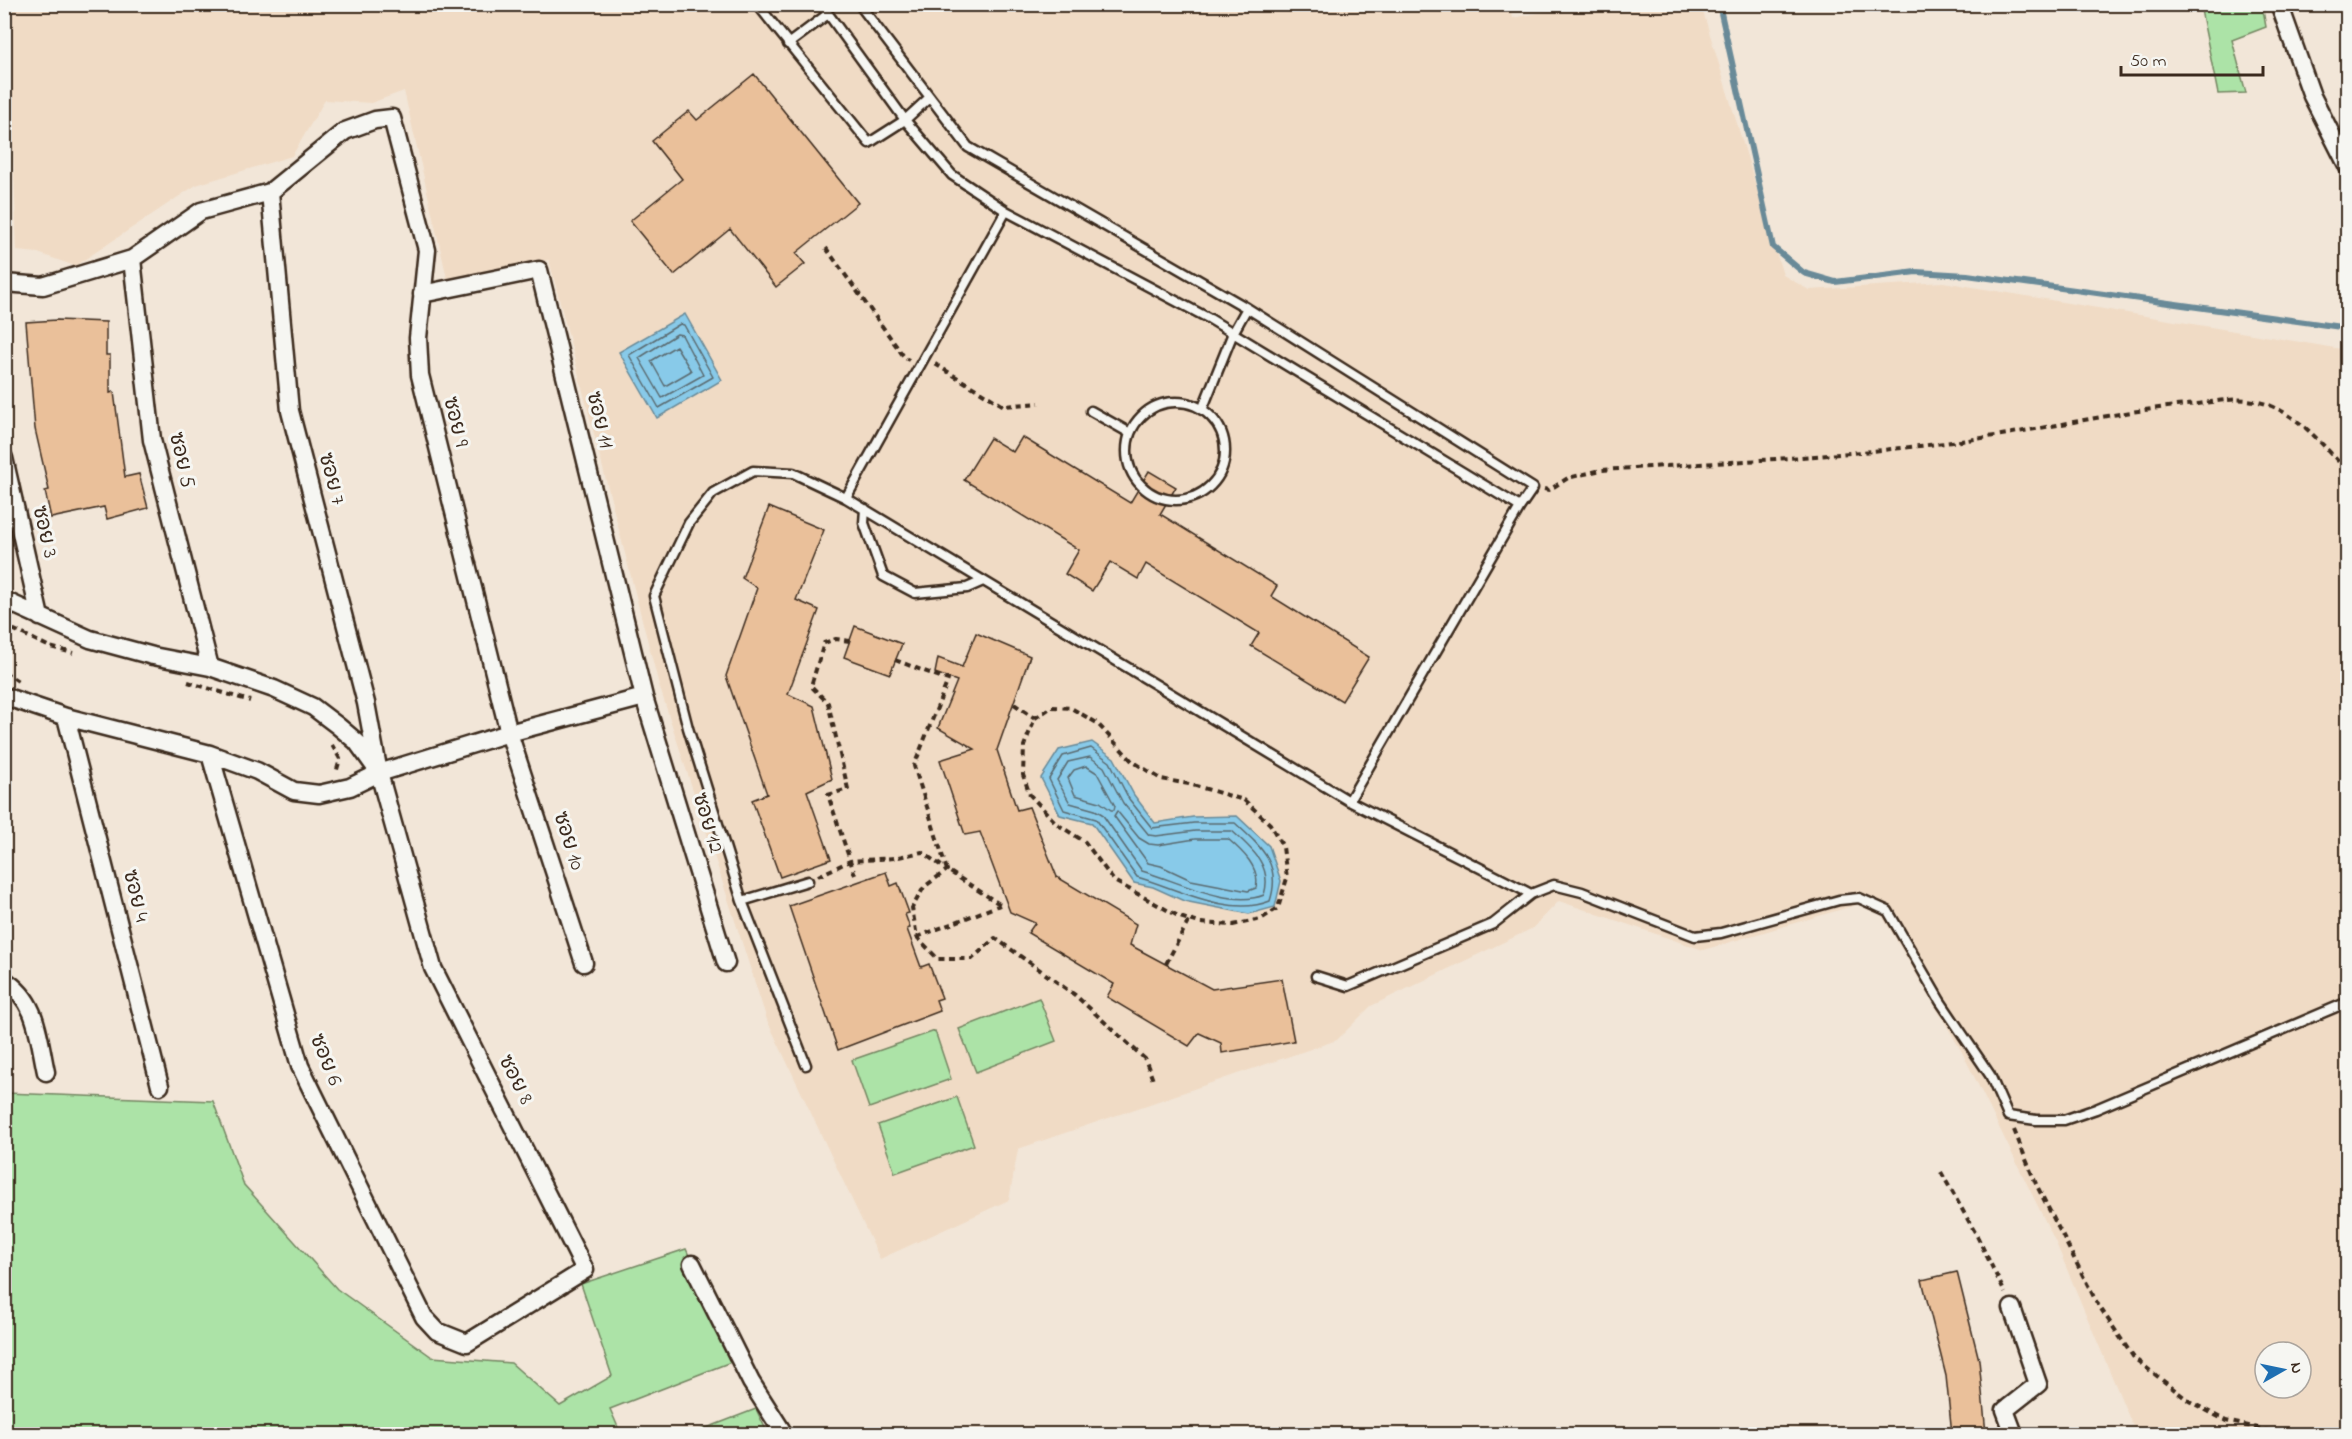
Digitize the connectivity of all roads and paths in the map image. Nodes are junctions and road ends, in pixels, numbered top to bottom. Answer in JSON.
{"nodes":[{"id":1,"x":757,"y":4,"type":"edge"},
{"id":2,"x":821,"y":4,"type":"edge"},
{"id":3,"x":859,"y":4,"type":"edge"},
{"id":4,"x":2282,"y":4,"type":"edge"},
{"id":5,"x":828,"y":14,"type":"junction"},
{"id":6,"x":788,"y":44,"type":"junction"},
{"id":7,"x":930,"y":97,"type":"junction"},
{"id":8,"x":905,"y":120,"type":"junction"},
{"id":9,"x":2348,"y":167,"type":"edge"},
{"id":10,"x":270,"y":192,"type":"junction"},
{"id":11,"x":1006,"y":211,"type":"junction"},
{"id":12,"x":826,"y":248,"type":"dead end"},
{"id":13,"x":132,"y":259,"type":"junction"},
{"id":14,"x":4,"y":283,"type":"edge"},
{"id":15,"x":422,"y":294,"type":"junction"},
{"id":16,"x":1246,"y":308,"type":"junction"},
{"id":17,"x":1233,"y":333,"type":"junction"},
{"id":18,"x":925,"y":357,"type":"junction"},
{"id":19,"x":920,"y":366,"type":"junction"},
{"id":20,"x":1039,"y":403,"type":"dead end"},
{"id":21,"x":1202,"y":410,"type":"junction"},
{"id":22,"x":1091,"y":411,"type":"dead end"},
{"id":23,"x":1130,"y":433,"type":"junction"},
{"id":24,"x":4,"y":458,"type":"edge"},
{"id":25,"x":2348,"y":472,"type":"edge"},
{"id":26,"x":1533,"y":488,"type":"junction"},
{"id":27,"x":846,"y":498,"type":"junction"},
{"id":28,"x":1520,"y":507,"type":"junction"},
{"id":29,"x":865,"y":509,"type":"junction"},
{"id":30,"x":983,"y":581,"type":"junction"},
{"id":31,"x":4,"y":600,"type":"edge"},
{"id":32,"x":40,"y":617,"type":"junction"},
{"id":33,"x":4,"y":626,"type":"edge"},
{"id":34,"x":850,"y":641,"type":"dead end"},
{"id":35,"x":83,"y":655,"type":"dead end"},
{"id":36,"x":895,"y":660,"type":"dead end"},
{"id":37,"x":210,"y":667,"type":"junction"},
{"id":38,"x":4,"y":672,"type":"edge"},
{"id":39,"x":180,"y":681,"type":"dead end"},
{"id":40,"x":19,"y":682,"type":"dead end"},
{"id":41,"x":4,"y":696,"type":"edge"},
{"id":42,"x":645,"y":697,"type":"junction"},
{"id":43,"x":254,"y":703,"type":"dead end"},
{"id":44,"x":1014,"y":704,"type":"dead end"},
{"id":45,"x":66,"y":717,"type":"junction"},
{"id":46,"x":1035,"y":718,"type":"junction"},
{"id":47,"x":509,"y":733,"type":"junction"},
{"id":48,"x":331,"y":744,"type":"dead end"},
{"id":49,"x":210,"y":754,"type":"junction"},
{"id":50,"x":379,"y":773,"type":"junction"},
{"id":51,"x":330,"y":776,"type":"dead end"},
{"id":52,"x":1349,"y":801,"type":"junction"},
{"id":53,"x":850,"y":861,"type":"junction"},
{"id":54,"x":947,"y":870,"type":"junction"},
{"id":55,"x":855,"y":874,"type":"dead end"},
{"id":56,"x":808,"y":880,"type":"joint"},
{"id":57,"x":1531,"y":894,"type":"junction"},
{"id":58,"x":742,"y":901,"type":"junction"},
{"id":59,"x":1189,"y":920,"type":"junction"},
{"id":60,"x":917,"y":937,"type":"junction"},
{"id":61,"x":584,"y":963,"type":"dead end"},
{"id":62,"x":726,"y":963,"type":"dead end"},
{"id":63,"x":1166,"y":964,"type":"dead end"},
{"id":64,"x":1316,"y":976,"type":"dead end"},
{"id":65,"x":4,"y":980,"type":"edge"},
{"id":66,"x":2348,"y":1002,"type":"edge"},
{"id":67,"x":806,"y":1065,"type":"dead end"},
{"id":68,"x":46,"y":1072,"type":"dead end"},
{"id":69,"x":1154,"y":1080,"type":"dead end"},
{"id":70,"x":160,"y":1086,"type":"dead end"},
{"id":71,"x":2008,"y":1116,"type":"junction"},
{"id":72,"x":1941,"y":1172,"type":"dead end"},
{"id":73,"x":692,"y":1264,"type":"dead end"},
{"id":74,"x":2012,"y":1308,"type":"joint"},
{"id":75,"x":467,"y":1343,"type":"joint"},
{"id":76,"x":784,"y":1434,"type":"edge"},
{"id":77,"x":2014,"y":1434,"type":"edge"},
{"id":78,"x":2284,"y":1434,"type":"edge"}],
"edges":[{"from":1,"to":6,"type":"lane"},
{"from":2,"to":5,"type":"lane"},
{"from":3,"to":7,"type":"lane"},
{"from":4,"to":9,"type":"street"},
{"from":5,"to":6,"type":"lane"},
{"from":5,"to":8,"type":"lane"},
{"from":6,"to":8,"type":"lane"},
{"from":7,"to":8,"type":"lane"},
{"from":7,"to":16,"type":"lane"},
{"from":8,"to":11,"type":"lane"},
{"from":10,"to":13,"type":"street"},
{"from":10,"to":15,"type":"street","name":"ซอย 9"},
{"from":10,"to":50,"type":"street","name":"ซอย 7"},
{"from":11,"to":17,"type":"lane"},
{"from":11,"to":18,"type":"lane"},
{"from":12,"to":19,"type":"path"},
{"from":13,"to":14,"type":"street"},
{"from":13,"to":37,"type":"street","name":"ซอย 5"},
{"from":15,"to":42,"type":"street","name":"ซอย 11"},
{"from":15,"to":47,"type":"street","name":"ซอย 9"},
{"from":16,"to":17,"type":"lane"},
{"from":16,"to":26,"type":"lane"},
{"from":17,"to":21,"type":"lane"},
{"from":17,"to":28,"type":"lane"},
{"from":18,"to":19,"type":"lane"},
{"from":18,"to":20,"type":"path"},
{"from":19,"to":27,"type":"lane"},
{"from":21,"to":23,"type":"lane"},
{"from":21,"to":23,"type":"lane"},
{"from":22,"to":23,"type":"lane"},
{"from":24,"to":32,"type":"street","name":"ซอย 3"},
{"from":25,"to":26,"type":"path"},
{"from":26,"to":28,"type":"lane"},
{"from":27,"to":29,"type":"lane"},
{"from":27,"to":58,"type":"lane"},
{"from":28,"to":52,"type":"lane"},
{"from":29,"to":30,"type":"lane"},
{"from":29,"to":30,"type":"lane"},
{"from":30,"to":52,"type":"lane"},
{"from":31,"to":32,"type":"street"},
{"from":32,"to":37,"type":"street"},
{"from":33,"to":35,"type":"path"},
{"from":34,"to":53,"type":"path"},
{"from":36,"to":54,"type":"path"},
{"from":37,"to":50,"type":"street"},
{"from":38,"to":40,"type":"path"},
{"from":39,"to":43,"type":"path"},
{"from":41,"to":45,"type":"street"},
{"from":42,"to":47,"type":"street"},
{"from":42,"to":62,"type":"street","name":"ซอย 12"},
{"from":44,"to":46,"type":"path"},
{"from":45,"to":49,"type":"street"},
{"from":45,"to":70,"type":"street","name":"ซอย 4"},
{"from":46,"to":59,"type":"path"},
{"from":46,"to":59,"type":"path"},
{"from":47,"to":50,"type":"street"},
{"from":47,"to":61,"type":"street","name":"ซอย 10"},
{"from":48,"to":51,"type":"path"},
{"from":49,"to":50,"type":"street"},
{"from":49,"to":75,"type":"street","name":"ซอย 6"},
{"from":50,"to":75,"type":"street","name":"ซอย 8"},
{"from":52,"to":57,"type":"lane"},
{"from":53,"to":54,"type":"path"},
{"from":53,"to":55,"type":"path"},
{"from":53,"to":56,"type":"path"},
{"from":54,"to":60,"type":"path"},
{"from":54,"to":60,"type":"path"},
{"from":56,"to":58,"type":"lane"},
{"from":57,"to":64,"type":"lane"},
{"from":57,"to":71,"type":"lane"},
{"from":58,"to":67,"type":"lane"},
{"from":59,"to":63,"type":"path"},
{"from":60,"to":69,"type":"path"},
{"from":65,"to":68,"type":"street"},
{"from":66,"to":71,"type":"lane"},
{"from":71,"to":78,"type":"path"},
{"from":72,"to":74,"type":"path"},
{"from":73,"to":76,"type":"street"},
{"from":74,"to":77,"type":"street"}]}
